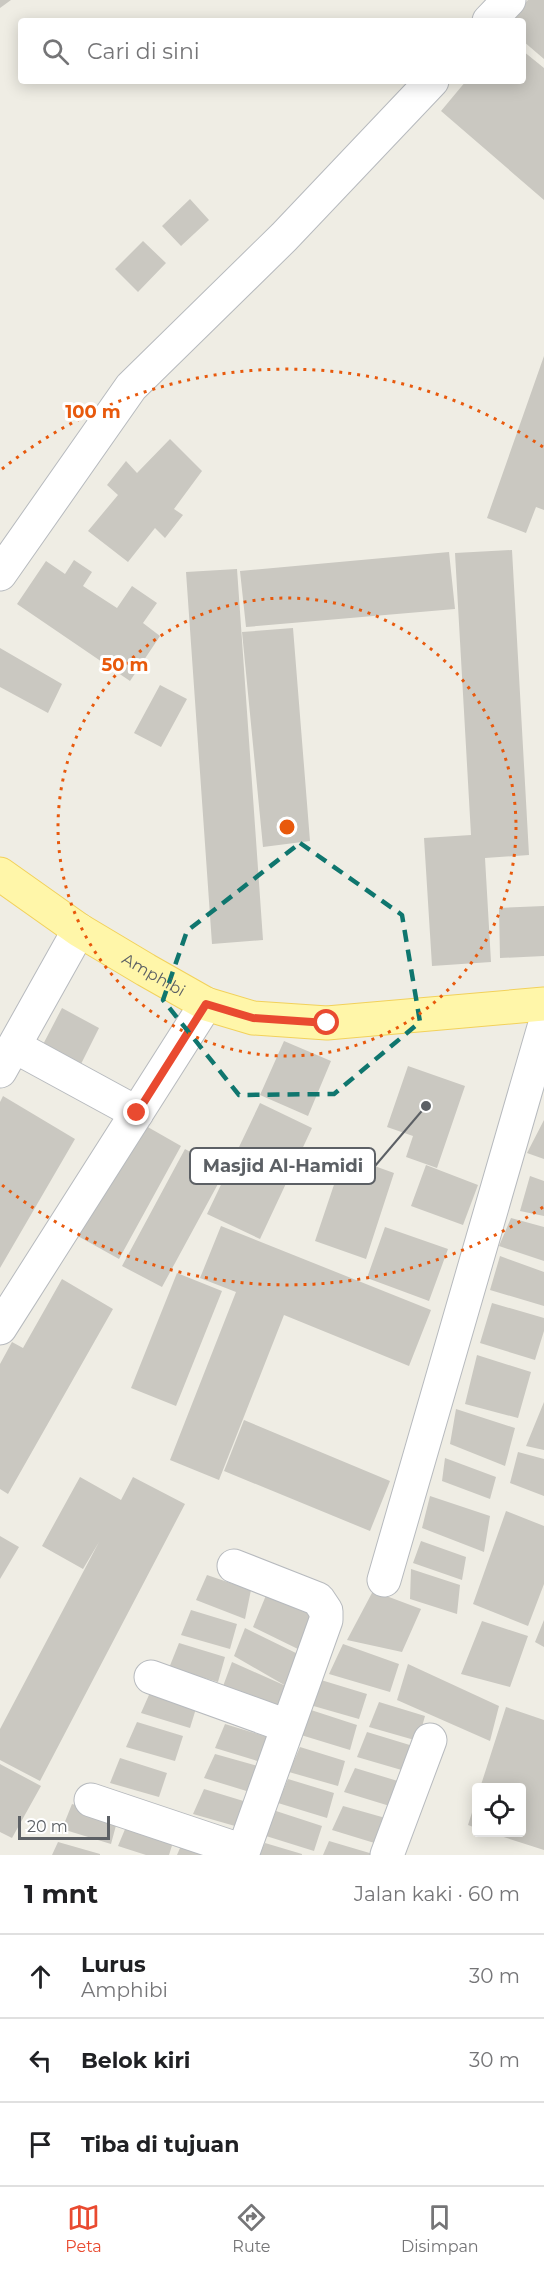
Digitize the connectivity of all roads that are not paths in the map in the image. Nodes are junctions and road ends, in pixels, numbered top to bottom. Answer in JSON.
{"nodes":[{"id":1,"x":509,"y":0,"type":"edge"},
{"id":2,"x":492,"y":18,"type":"edge"},
{"id":3,"x":429,"y":84,"type":"edge"},
{"id":4,"x":0,"y":574,"type":"edge"},
{"id":5,"x":0,"y":874,"type":"edge"},
{"id":6,"x":79,"y":930,"type":"junction"},
{"id":7,"x":206,"y":1004,"type":"junction"},
{"id":8,"x":544,"y":1005,"type":"edge"},
{"id":9,"x":544,"y":1027,"type":"edge"},
{"id":10,"x":7,"y":1058,"type":"edge"},
{"id":11,"x":137,"y":1113,"type":"junction"},
{"id":12,"x":0,"y":1328,"type":"edge"},
{"id":13,"x":234,"y":1566,"type":"dead end"},
{"id":14,"x":384,"y":1580,"type":"dead end"},
{"id":15,"x":151,"y":1677,"type":"dead end"},
{"id":16,"x":288,"y":1726,"type":"junction"},
{"id":17,"x":430,"y":1740,"type":"dead end"},
{"id":18,"x":91,"y":1800,"type":"dead end"},
{"id":19,"x":242,"y":1853,"type":"edge"},
{"id":20,"x":387,"y":1855,"type":"edge"}],
"edges":[{"from":1,"to":2,"type":"street"},
{"from":3,"to":4,"type":"street"},
{"from":5,"to":6,"type":"main road","name":"Amphibi"},
{"from":6,"to":7,"type":"main road","name":"Amphibi"},
{"from":6,"to":10,"type":"street"},
{"from":7,"to":8,"type":"main road","name":"Amphibi"},
{"from":7,"to":11,"type":"street"},
{"from":9,"to":14,"type":"street"},
{"from":10,"to":11,"type":"street"},
{"from":11,"to":12,"type":"street"},
{"from":13,"to":16,"type":"street"},
{"from":15,"to":16,"type":"street"},
{"from":16,"to":19,"type":"street"},
{"from":17,"to":20,"type":"street"},
{"from":18,"to":19,"type":"street"}]}
